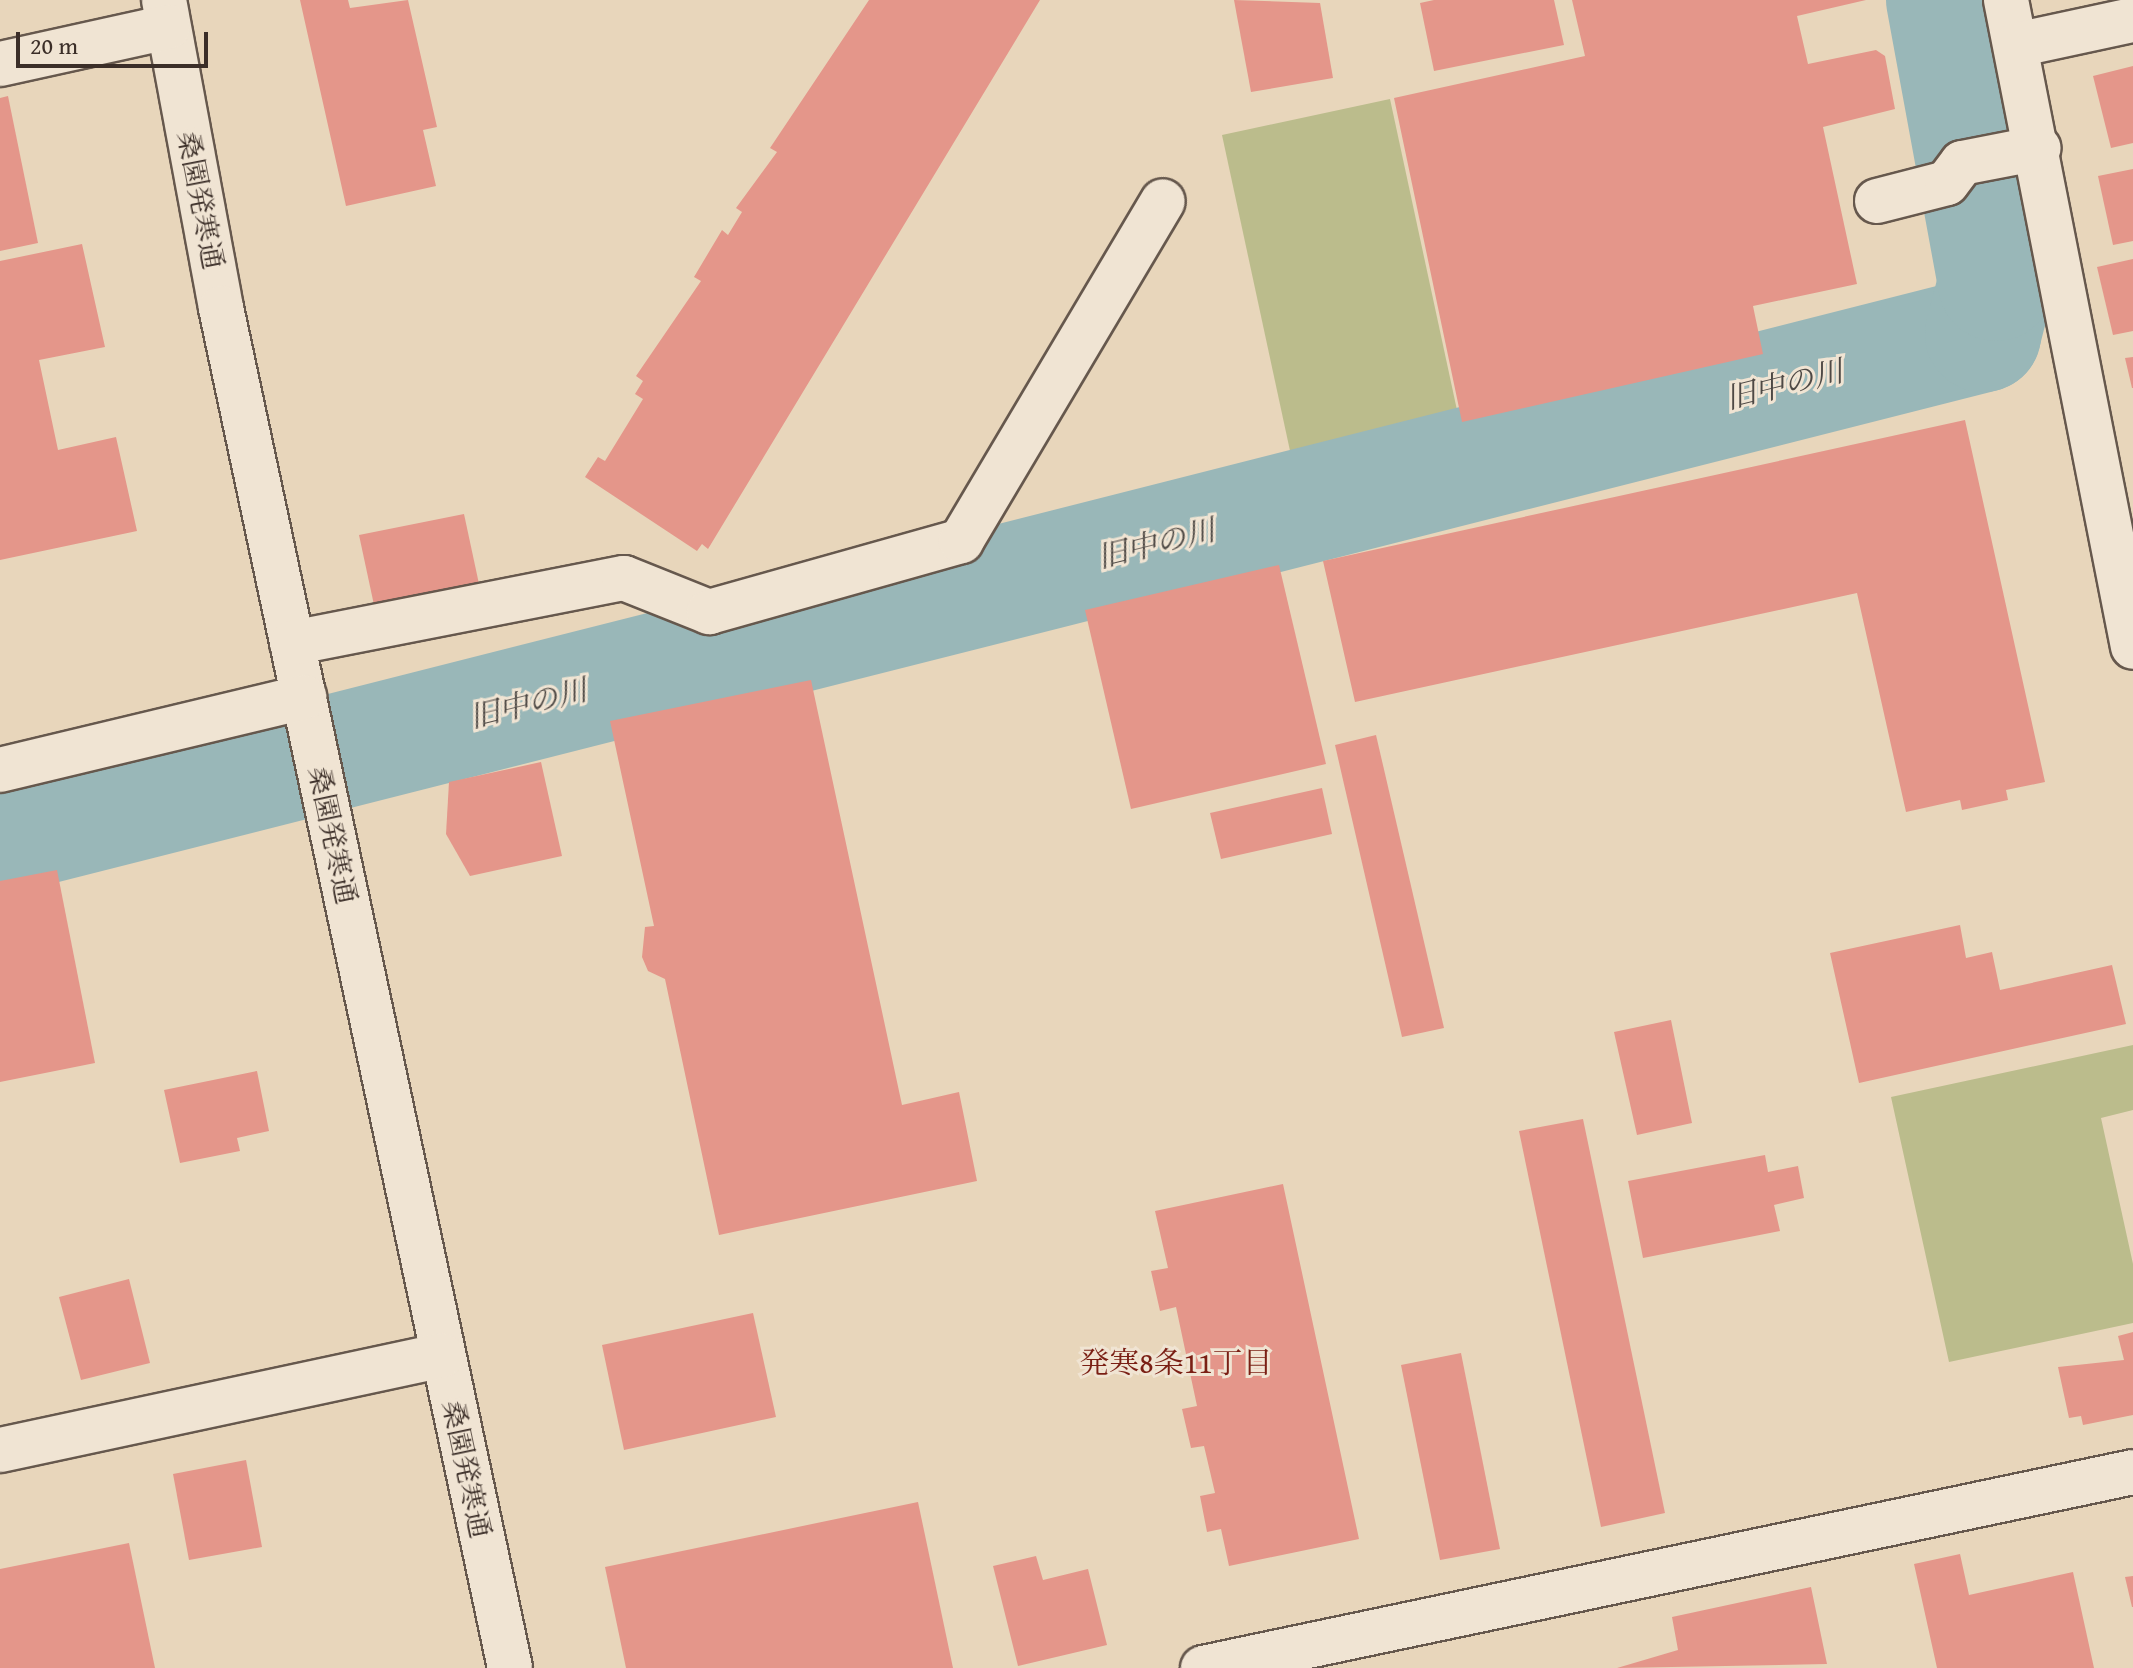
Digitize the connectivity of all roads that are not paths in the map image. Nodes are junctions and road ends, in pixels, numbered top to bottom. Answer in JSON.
{"nodes":[{"id":1,"x":2006,"y":0,"type":"edge"},
{"id":2,"x":166,"y":13,"type":"edge"},
{"id":3,"x":2133,"y":20,"type":"edge"},
{"id":4,"x":2016,"y":45,"type":"junction"},
{"id":5,"x":0,"y":64,"type":"edge"},
{"id":6,"x":2024,"y":151,"type":"junction"},
{"id":7,"x":1163,"y":201,"type":"dead end"},
{"id":8,"x":1877,"y":201,"type":"dead end"},
{"id":9,"x":2116,"y":479,"type":"edge"},
{"id":10,"x":292,"y":643,"type":"junction"},
{"id":11,"x":2133,"y":647,"type":"edge"},
{"id":12,"x":306,"y":712,"type":"junction"},
{"id":13,"x":0,"y":770,"type":"edge"},
{"id":14,"x":442,"y":1355,"type":"junction"},
{"id":15,"x":0,"y":1450,"type":"edge"},
{"id":16,"x":2133,"y":1472,"type":"edge"},
{"id":17,"x":510,"y":1668,"type":"edge"},
{"id":18,"x":1203,"y":1668,"type":"edge"}],
"edges":[{"from":1,"to":4,"type":"street"},
{"from":2,"to":5,"type":"street"},
{"from":2,"to":10,"type":"street","name":"桑園発寒通"},
{"from":3,"to":4,"type":"street"},
{"from":4,"to":6,"type":"street"},
{"from":6,"to":8,"type":"street"},
{"from":6,"to":9,"type":"street"},
{"from":7,"to":10,"type":"street"},
{"from":9,"to":11,"type":"street"},
{"from":10,"to":12,"type":"street","name":"桑園発寒通"},
{"from":12,"to":13,"type":"street"},
{"from":12,"to":14,"type":"street","name":"桑園発寒通"},
{"from":14,"to":15,"type":"street"},
{"from":14,"to":17,"type":"street","name":"桑園発寒通"},
{"from":16,"to":18,"type":"street"}]}
